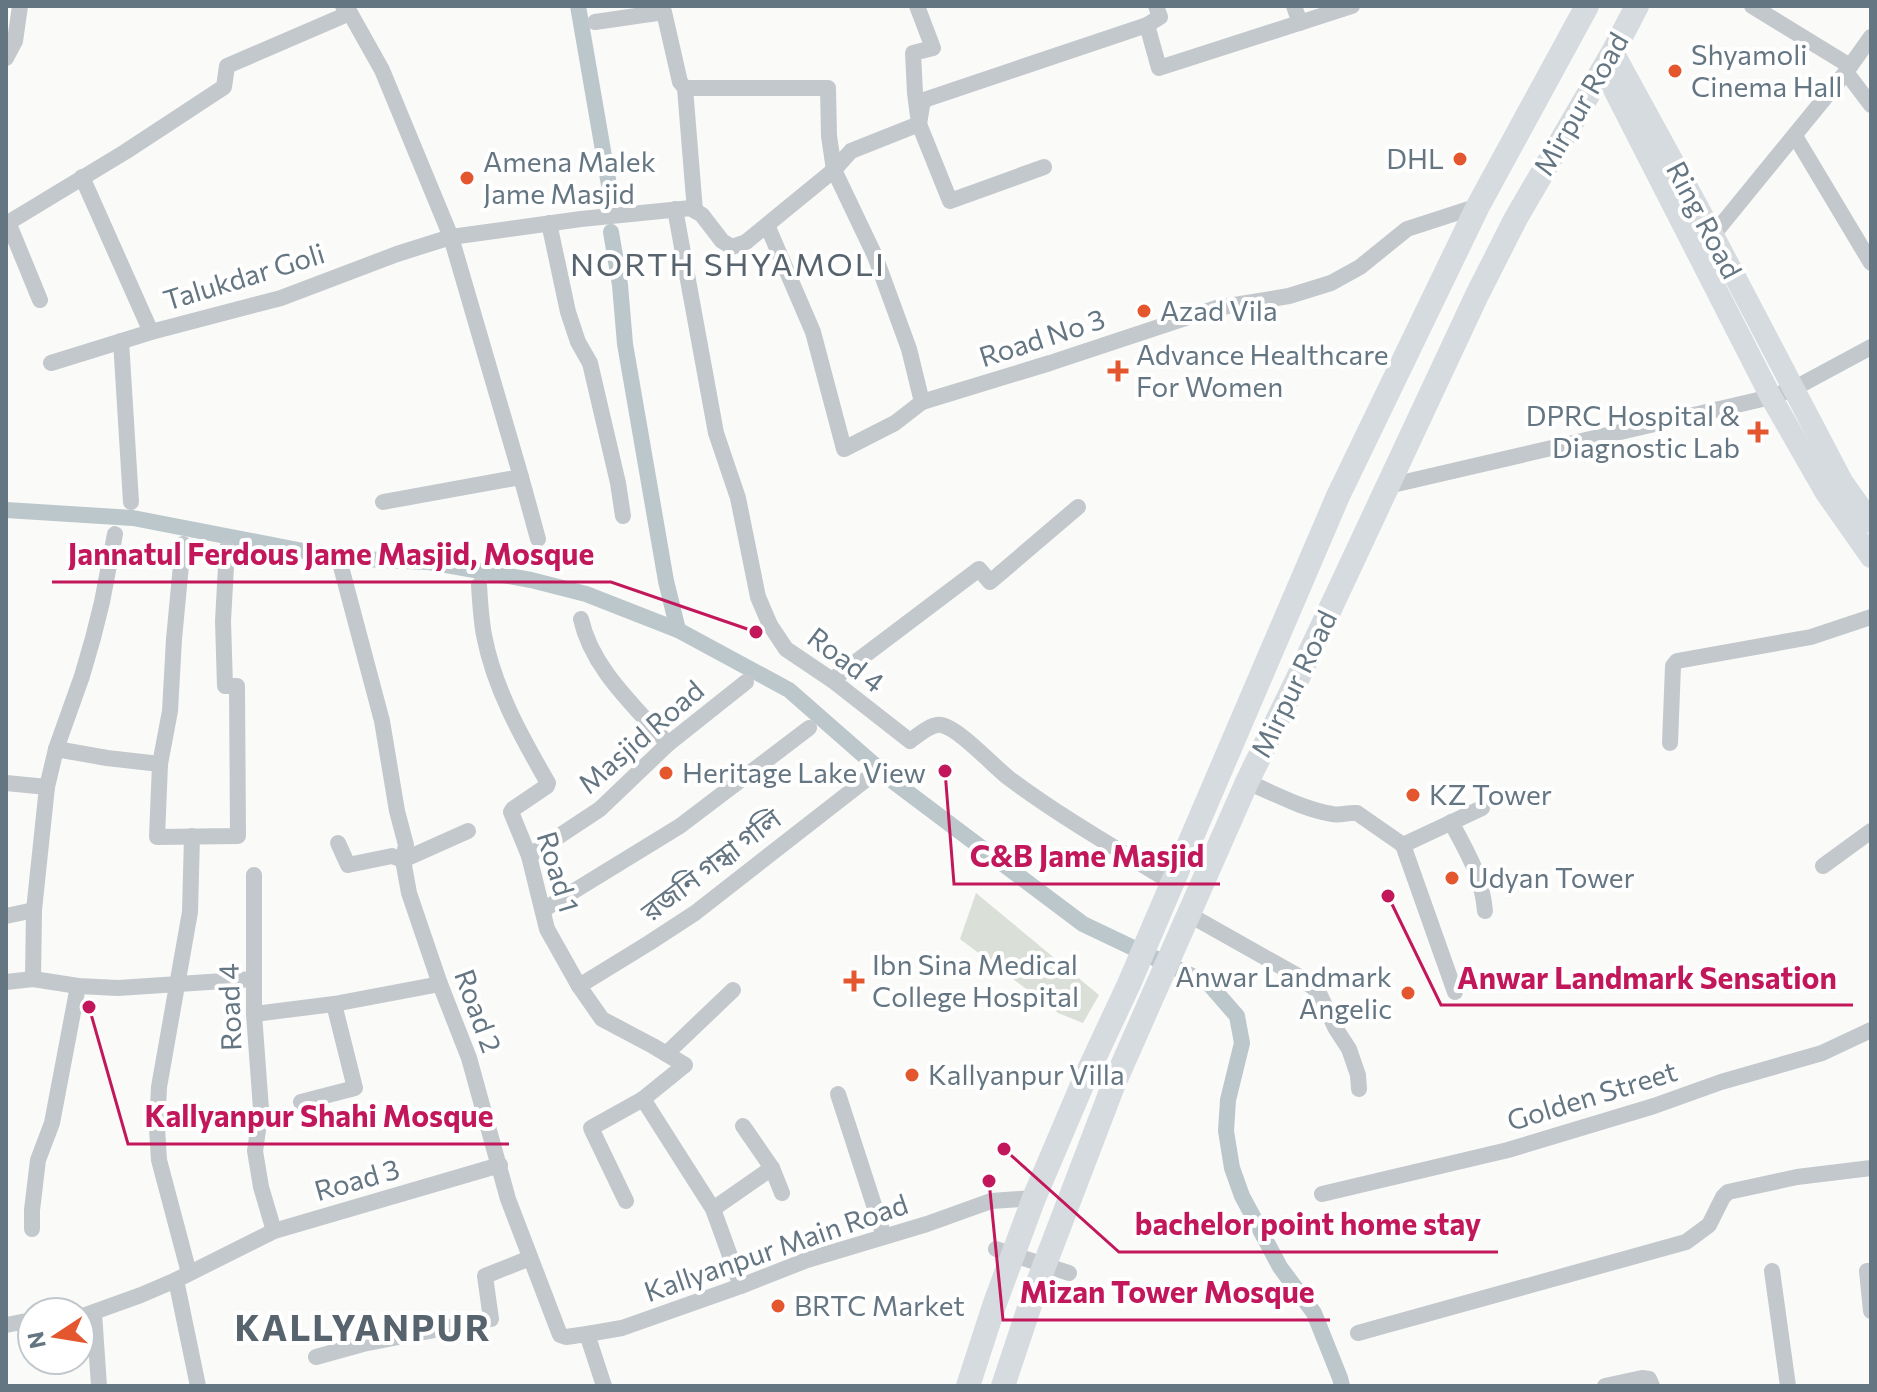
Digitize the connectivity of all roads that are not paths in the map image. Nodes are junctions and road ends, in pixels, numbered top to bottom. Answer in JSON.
{"nodes":[{"id":1,"x":20,"y":6,"type":"edge"},
{"id":2,"x":917,"y":6,"type":"edge"},
{"id":3,"x":1156,"y":6,"type":"edge"},
{"id":4,"x":1294,"y":6,"type":"edge"},
{"id":5,"x":1352,"y":6,"type":"edge"},
{"id":6,"x":1587,"y":6,"type":"edge"},
{"id":7,"x":1637,"y":6,"type":"edge"},
{"id":8,"x":1752,"y":6,"type":"edge"},
{"id":9,"x":346,"y":10,"type":"edge"},
{"id":10,"x":595,"y":22,"type":"dead end"},
{"id":11,"x":1300,"y":23,"type":"junction"},
{"id":12,"x":1147,"y":25,"type":"junction"},
{"id":13,"x":1871,"y":37,"type":"edge"},
{"id":14,"x":6,"y":58,"type":"edge"},
{"id":15,"x":1608,"y":60,"type":"junction"},
{"id":16,"x":1848,"y":69,"type":"junction"},
{"id":17,"x":685,"y":88,"type":"junction"},
{"id":18,"x":1871,"y":105,"type":"edge"},
{"id":19,"x":919,"y":124,"type":"junction"},
{"id":20,"x":1795,"y":136,"type":"junction"},
{"id":21,"x":1044,"y":167,"type":"dead end"},
{"id":22,"x":834,"y":170,"type":"junction"},
{"id":23,"x":82,"y":177,"type":"junction"},
{"id":24,"x":1478,"y":206,"type":"junction"},
{"id":25,"x":675,"y":209,"type":"junction"},
{"id":26,"x":695,"y":211,"type":"junction"},
{"id":27,"x":7,"y":223,"type":"edge"},
{"id":28,"x":549,"y":223,"type":"junction"},
{"id":29,"x":767,"y":225,"type":"junction"},
{"id":30,"x":1713,"y":235,"type":"junction"},
{"id":31,"x":451,"y":237,"type":"junction"},
{"id":32,"x":1871,"y":263,"type":"edge"},
{"id":33,"x":40,"y":300,"type":"dead end"},
{"id":34,"x":151,"y":332,"type":"junction"},
{"id":35,"x":121,"y":341,"type":"junction"},
{"id":36,"x":1871,"y":347,"type":"edge"},
{"id":37,"x":51,"y":363,"type":"dead end"},
{"id":38,"x":1793,"y":389,"type":"junction"},
{"id":39,"x":1771,"y":397,"type":"junction"},
{"id":40,"x":922,"y":402,"type":"junction"},
{"id":41,"x":521,"y":477,"type":"junction"},
{"id":42,"x":1388,"y":486,"type":"junction"},
{"id":43,"x":1338,"y":496,"type":"junction"},
{"id":44,"x":131,"y":502,"type":"dead end"},
{"id":45,"x":383,"y":502,"type":"dead end"},
{"id":46,"x":1078,"y":507,"type":"dead end"},
{"id":47,"x":1375,"y":511,"type":"junction"},
{"id":48,"x":623,"y":516,"type":"dead end"},
{"id":49,"x":1871,"y":522,"type":"edge"},
{"id":50,"x":115,"y":534,"type":"dead end"},
{"id":51,"x":538,"y":539,"type":"dead end"},
{"id":52,"x":1319,"y":541,"type":"junction"},
{"id":53,"x":183,"y":544,"type":"dead end"},
{"id":54,"x":227,"y":548,"type":"dead end"},
{"id":55,"x":1355,"y":555,"type":"junction"},
{"id":56,"x":1871,"y":557,"type":"edge"},
{"id":57,"x":340,"y":563,"type":"dead end"},
{"id":58,"x":479,"y":585,"type":"dead end"},
{"id":59,"x":1871,"y":617,"type":"edge"},
{"id":60,"x":581,"y":619,"type":"dead end"},
{"id":61,"x":832,"y":680,"type":"junction"},
{"id":62,"x":746,"y":682,"type":"dead end"},
{"id":63,"x":809,"y":728,"type":"dead end"},
{"id":64,"x":1670,"y":743,"type":"dead end"},
{"id":65,"x":668,"y":744,"type":"junction"},
{"id":66,"x":56,"y":749,"type":"junction"},
{"id":67,"x":160,"y":764,"type":"junction"},
{"id":68,"x":868,"y":778,"type":"dead end"},
{"id":69,"x":1247,"y":782,"type":"junction"},
{"id":70,"x":6,"y":783,"type":"edge"},
{"id":71,"x":47,"y":787,"type":"junction"},
{"id":72,"x":1482,"y":808,"type":"dead end"},
{"id":73,"x":1451,"y":822,"type":"junction"},
{"id":74,"x":468,"y":831,"type":"dead end"},
{"id":75,"x":1871,"y":831,"type":"edge"},
{"id":76,"x":192,"y":836,"type":"junction"},
{"id":77,"x":338,"y":843,"type":"dead end"},
{"id":78,"x":1403,"y":845,"type":"junction"},
{"id":79,"x":529,"y":856,"type":"junction"},
{"id":80,"x":403,"y":860,"type":"junction"},
{"id":81,"x":1823,"y":866,"type":"dead end"},
{"id":82,"x":254,"y":875,"type":"dead end"},
{"id":83,"x":1171,"y":882,"type":"junction"},
{"id":84,"x":34,"y":910,"type":"junction"},
{"id":85,"x":543,"y":910,"type":"junction"},
{"id":86,"x":1485,"y":911,"type":"dead end"},
{"id":87,"x":6,"y":916,"type":"edge"},
{"id":88,"x":1185,"y":923,"type":"junction"},
{"id":89,"x":33,"y":979,"type":"junction"},
{"id":90,"x":254,"y":979,"type":"junction"},
{"id":91,"x":6,"y":982,"type":"edge"},
{"id":92,"x":440,"y":984,"type":"junction"},
{"id":93,"x":78,"y":986,"type":"junction"},
{"id":94,"x":176,"y":986,"type":"junction"},
{"id":95,"x":579,"y":986,"type":"junction"},
{"id":96,"x":733,"y":990,"type":"dead end"},
{"id":97,"x":1455,"y":992,"type":"dead end"},
{"id":98,"x":334,"y":1004,"type":"junction"},
{"id":99,"x":254,"y":1014,"type":"junction"},
{"id":100,"x":1871,"y":1030,"type":"edge"},
{"id":101,"x":667,"y":1055,"type":"junction"},
{"id":102,"x":1359,"y":1089,"type":"dead end"},
{"id":103,"x":838,"y":1094,"type":"dead end"},
{"id":104,"x":643,"y":1099,"type":"junction"},
{"id":105,"x":301,"y":1102,"type":"dead end"},
{"id":106,"x":743,"y":1126,"type":"dead end"},
{"id":107,"x":500,"y":1165,"type":"junction"},
{"id":108,"x":772,"y":1168,"type":"junction"},
{"id":109,"x":1871,"y":1168,"type":"edge"},
{"id":110,"x":782,"y":1193,"type":"dead end"},
{"id":111,"x":1322,"y":1194,"type":"dead end"},
{"id":112,"x":1034,"y":1198,"type":"junction"},
{"id":113,"x":626,"y":1201,"type":"dead end"},
{"id":114,"x":713,"y":1209,"type":"junction"},
{"id":115,"x":32,"y":1229,"type":"dead end"},
{"id":116,"x":274,"y":1231,"type":"junction"},
{"id":117,"x":884,"y":1236,"type":"junction"},
{"id":118,"x":996,"y":1249,"type":"dead end"},
{"id":119,"x":530,"y":1258,"type":"junction"},
{"id":120,"x":1772,"y":1271,"type":"dead end"},
{"id":121,"x":1871,"y":1271,"type":"edge"},
{"id":122,"x":1069,"y":1273,"type":"dead end"},
{"id":123,"x":182,"y":1277,"type":"junction"},
{"id":124,"x":741,"y":1286,"type":"junction"},
{"id":125,"x":96,"y":1311,"type":"edge"},
{"id":126,"x":1871,"y":1311,"type":"edge"},
{"id":127,"x":1358,"y":1333,"type":"dead end"},
{"id":128,"x":587,"y":1334,"type":"junction"},
{"id":129,"x":316,"y":1357,"type":"dead end"},
{"id":130,"x":198,"y":1386,"type":"edge"},
{"id":131,"x":604,"y":1386,"type":"edge"},
{"id":132,"x":968,"y":1386,"type":"edge"},
{"id":133,"x":1003,"y":1386,"type":"edge"},
{"id":134,"x":1605,"y":1386,"type":"edge"},
{"id":135,"x":1652,"y":1386,"type":"edge"},
{"id":136,"x":1788,"y":1386,"type":"edge"}],
"edges":[{"from":1,"to":14,"type":"street"},
{"from":2,"to":19,"type":"street"},
{"from":3,"to":12,"type":"street"},
{"from":4,"to":11,"type":"street"},
{"from":5,"to":11,"type":"street"},
{"from":6,"to":24,"type":"highway","name":"Mirpur Road"},
{"from":7,"to":15,"type":"highway","name":"Mirpur Road"},
{"from":8,"to":16,"type":"street"},
{"from":9,"to":23,"type":"street"},
{"from":9,"to":31,"type":"street"},
{"from":10,"to":17,"type":"street"},
{"from":11,"to":12,"type":"street"},
{"from":12,"to":19,"type":"street"},
{"from":13,"to":16,"type":"street"},
{"from":15,"to":30,"type":"main road","name":"Ring Road"},
{"from":15,"to":39,"type":"main road","name":"Ring Road"},
{"from":15,"to":42,"type":"highway","name":"Mirpur Road"},
{"from":16,"to":18,"type":"street"},
{"from":16,"to":20,"type":"street"},
{"from":17,"to":22,"type":"street"},
{"from":17,"to":26,"type":"street"},
{"from":19,"to":21,"type":"street"},
{"from":19,"to":22,"type":"street"},
{"from":20,"to":30,"type":"street"},
{"from":20,"to":32,"type":"street"},
{"from":22,"to":29,"type":"street"},
{"from":22,"to":40,"type":"street"},
{"from":23,"to":27,"type":"street"},
{"from":23,"to":34,"type":"street"},
{"from":24,"to":40,"type":"street","name":"Road No 3"},
{"from":24,"to":43,"type":"highway","name":"Mirpur Road"},
{"from":25,"to":26,"type":"street","name":"Talukdar Goli"},
{"from":25,"to":28,"type":"street","name":"Talukdar Goli"},
{"from":25,"to":61,"type":"street","name":"Road 4"},
{"from":26,"to":29,"type":"street"},
{"from":27,"to":33,"type":"street"},
{"from":28,"to":31,"type":"street","name":"Talukdar Goli"},
{"from":28,"to":48,"type":"street"},
{"from":29,"to":40,"type":"street","name":"Road No 3"},
{"from":30,"to":38,"type":"main road","name":"Ring Road"},
{"from":31,"to":34,"type":"street","name":"Talukdar Goli"},
{"from":31,"to":41,"type":"street"},
{"from":34,"to":35,"type":"street","name":"Talukdar Goli"},
{"from":35,"to":37,"type":"street","name":"Talukdar Goli"},
{"from":35,"to":44,"type":"street"},
{"from":36,"to":38,"type":"street"},
{"from":38,"to":39,"type":"street"},
{"from":38,"to":49,"type":"main road","name":"Ring Road"},
{"from":39,"to":42,"type":"street"},
{"from":39,"to":56,"type":"main road","name":"Ring Road"},
{"from":41,"to":45,"type":"street"},
{"from":41,"to":51,"type":"street"},
{"from":42,"to":47,"type":"highway","name":"Mirpur Road"},
{"from":43,"to":47,"type":"highway"},
{"from":43,"to":52,"type":"highway","name":"Mirpur Road"},
{"from":46,"to":61,"type":"street"},
{"from":47,"to":55,"type":"highway","name":"Mirpur Road"},
{"from":50,"to":66,"type":"street"},
{"from":52,"to":55,"type":"highway"},
{"from":52,"to":83,"type":"highway","name":"Mirpur Road"},
{"from":53,"to":67,"type":"street"},
{"from":54,"to":76,"type":"street"},
{"from":55,"to":69,"type":"highway","name":"Mirpur Road"},
{"from":57,"to":80,"type":"street","name":"Road 2"},
{"from":58,"to":79,"type":"street","name":"Road 1"},
{"from":59,"to":64,"type":"street"},
{"from":60,"to":65,"type":"street"},
{"from":61,"to":83,"type":"street","name":"Road 4"},
{"from":62,"to":65,"type":"street","name":"Masjid Road"},
{"from":63,"to":85,"type":"street"},
{"from":65,"to":79,"type":"street","name":"Masjid Road"},
{"from":66,"to":67,"type":"street"},
{"from":66,"to":71,"type":"street"},
{"from":67,"to":76,"type":"street"},
{"from":68,"to":95,"type":"street","name":"রজনি গন্ধা গলি"},
{"from":69,"to":78,"type":"street"},
{"from":69,"to":88,"type":"highway","name":"Mirpur Road"},
{"from":70,"to":71,"type":"street"},
{"from":71,"to":84,"type":"street"},
{"from":72,"to":73,"type":"street"},
{"from":73,"to":78,"type":"street"},
{"from":73,"to":86,"type":"street"},
{"from":74,"to":80,"type":"street"},
{"from":75,"to":81,"type":"street"},
{"from":76,"to":94,"type":"street"},
{"from":77,"to":80,"type":"street"},
{"from":78,"to":97,"type":"street"},
{"from":79,"to":85,"type":"street","name":"Road 1"},
{"from":80,"to":92,"type":"street","name":"Road 2"},
{"from":82,"to":90,"type":"street","name":"Road 4"},
{"from":83,"to":112,"type":"highway","name":"Mirpur Road"},
{"from":84,"to":87,"type":"street"},
{"from":84,"to":89,"type":"street"},
{"from":85,"to":95,"type":"street","name":"Road 1"},
{"from":88,"to":102,"type":"street"},
{"from":88,"to":133,"type":"highway","name":"Mirpur Road"},
{"from":89,"to":91,"type":"street"},
{"from":89,"to":93,"type":"street"},
{"from":90,"to":94,"type":"street"},
{"from":90,"to":99,"type":"street","name":"Road 4"},
{"from":92,"to":98,"type":"street"},
{"from":92,"to":107,"type":"street","name":"Road 2"},
{"from":93,"to":94,"type":"street"},
{"from":93,"to":115,"type":"street"},
{"from":94,"to":123,"type":"street"},
{"from":95,"to":101,"type":"street","name":"Road 1"},
{"from":96,"to":101,"type":"street"},
{"from":98,"to":99,"type":"street"},
{"from":98,"to":105,"type":"street"},
{"from":99,"to":116,"type":"street","name":"Road 4"},
{"from":100,"to":111,"type":"street","name":"Golden Street"},
{"from":101,"to":104,"type":"street"},
{"from":103,"to":117,"type":"street"},
{"from":104,"to":113,"type":"street"},
{"from":104,"to":114,"type":"street"},
{"from":106,"to":108,"type":"street"},
{"from":107,"to":116,"type":"street","name":"Road 3"},
{"from":107,"to":119,"type":"street","name":"Road 2"},
{"from":108,"to":110,"type":"street"},
{"from":108,"to":114,"type":"street"},
{"from":109,"to":127,"type":"street"},
{"from":112,"to":117,"type":"street","name":"Kallyanpur Main Road"},
{"from":112,"to":132,"type":"highway","name":"Mirpur Road"},
{"from":114,"to":124,"type":"street"},
{"from":116,"to":123,"type":"street"},
{"from":117,"to":124,"type":"street","name":"Kallyanpur Main Road"},
{"from":118,"to":122,"type":"street"},
{"from":119,"to":128,"type":"street","name":"Road 2"},
{"from":119,"to":129,"type":"street"},
{"from":120,"to":136,"type":"street"},
{"from":121,"to":126,"type":"street"},
{"from":123,"to":125,"type":"street"},
{"from":123,"to":130,"type":"street"},
{"from":124,"to":128,"type":"street","name":"Kallyanpur Main Road"},
{"from":128,"to":131,"type":"street"},
{"from":134,"to":135,"type":"street"}]}
